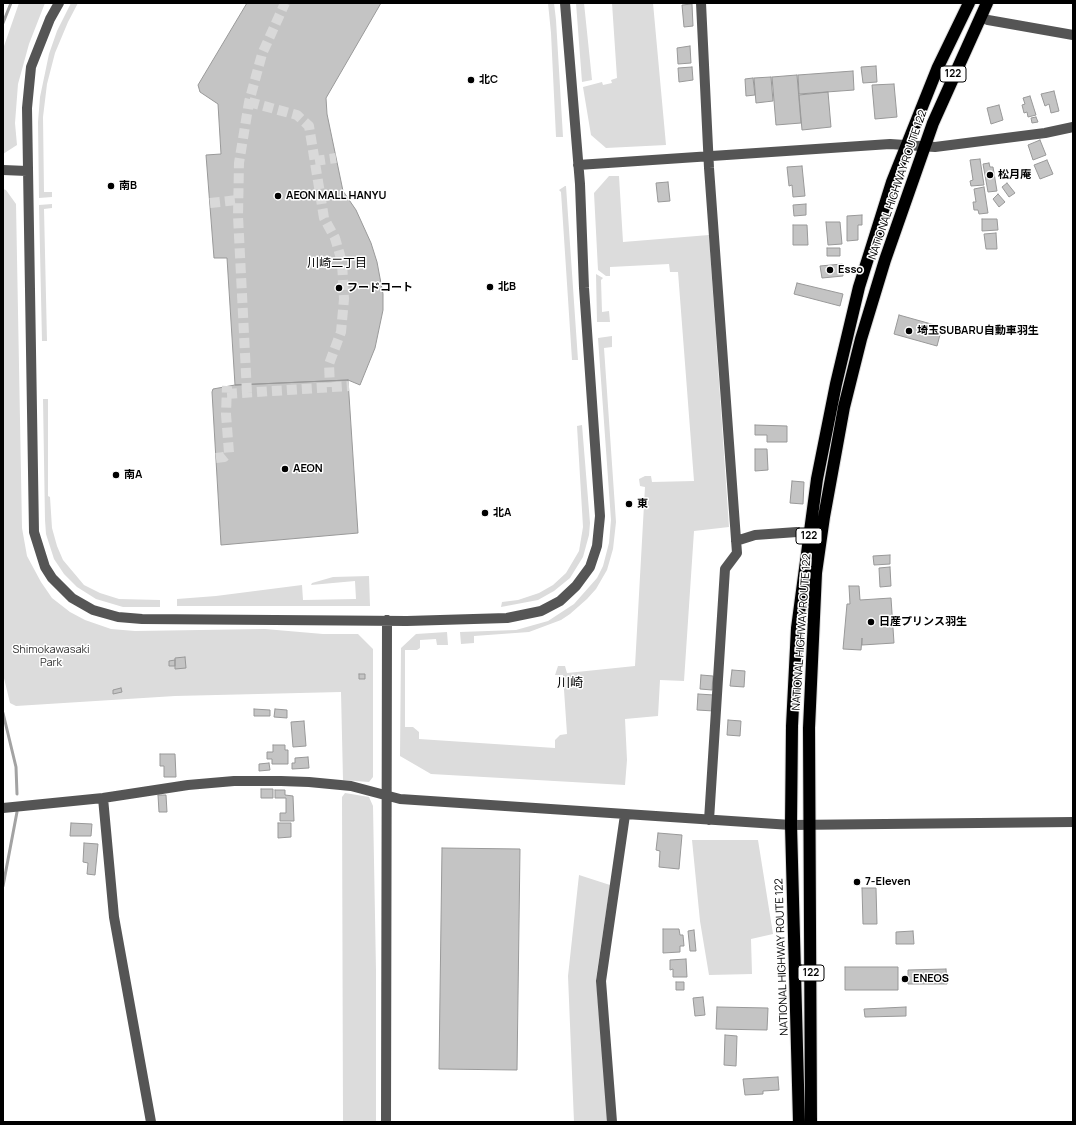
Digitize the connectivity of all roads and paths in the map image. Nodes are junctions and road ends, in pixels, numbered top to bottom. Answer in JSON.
{"nodes":[{"id":1,"x":59,"y":3,"type":"edge"},
{"id":2,"x":565,"y":3,"type":"edge"},
{"id":3,"x":701,"y":3,"type":"edge"},
{"id":4,"x":969,"y":3,"type":"edge"},
{"id":5,"x":987,"y":3,"type":"edge"},
{"id":6,"x":980,"y":17,"type":"junction"},
{"id":7,"x":1073,"y":35,"type":"edge"},
{"id":8,"x":1073,"y":126,"type":"edge"},
{"id":9,"x":906,"y":145,"type":"junction"},
{"id":10,"x":924,"y":147,"type":"junction"},
{"id":11,"x":708,"y":156,"type":"junction"},
{"id":12,"x":578,"y":165,"type":"junction"},
{"id":13,"x":3,"y":170,"type":"edge"},
{"id":14,"x":27,"y":171,"type":"junction"},
{"id":15,"x":797,"y":532,"type":"dead end"},
{"id":16,"x":736,"y":541,"type":"junction"},
{"id":17,"x":387,"y":620,"type":"junction"},
{"id":18,"x":388,"y":797,"type":"junction"},
{"id":19,"x":103,"y":798,"type":"junction"},
{"id":20,"x":3,"y":808,"type":"edge"},
{"id":21,"x":625,"y":815,"type":"junction"},
{"id":22,"x":709,"y":820,"type":"junction"},
{"id":23,"x":1073,"y":822,"type":"edge"},
{"id":24,"x":791,"y":824,"type":"junction"},
{"id":25,"x":809,"y":824,"type":"junction"},
{"id":26,"x":151,"y":1122,"type":"edge"},
{"id":27,"x":386,"y":1122,"type":"edge"},
{"id":28,"x":612,"y":1122,"type":"edge"},
{"id":29,"x":799,"y":1122,"type":"edge"},
{"id":30,"x":811,"y":1122,"type":"edge"}],
"edges":[{"from":1,"to":14,"type":"street"},
{"from":2,"to":12,"type":"street"},
{"from":3,"to":11,"type":"street"},
{"from":4,"to":9,"type":"highway","name":"NATIONAL HIGHWAY ROUTE 122","number":"122"},
{"from":5,"to":6,"type":"highway","name":"NATIONAL HIGHWAY ROUTE 122","number":"122"},
{"from":6,"to":7,"type":"street"},
{"from":6,"to":10,"type":"highway","name":"NATIONAL HIGHWAY ROUTE 122","number":"122"},
{"from":8,"to":10,"type":"street"},
{"from":9,"to":10,"type":"street"},
{"from":9,"to":11,"type":"street"},
{"from":9,"to":24,"type":"highway","name":"NATIONAL HIGHWAY ROUTE 122","number":"122"},
{"from":10,"to":25,"type":"highway","name":"NATIONAL HIGHWAY ROUTE 122","number":"122"},
{"from":11,"to":12,"type":"street"},
{"from":11,"to":16,"type":"street"},
{"from":12,"to":17,"type":"street"},
{"from":13,"to":14,"type":"street"},
{"from":14,"to":17,"type":"street"},
{"from":15,"to":16,"type":"street"},
{"from":16,"to":22,"type":"street"},
{"from":17,"to":18,"type":"street"},
{"from":18,"to":19,"type":"street"},
{"from":18,"to":21,"type":"street"},
{"from":18,"to":27,"type":"street"},
{"from":19,"to":20,"type":"street"},
{"from":19,"to":26,"type":"street"},
{"from":21,"to":22,"type":"street"},
{"from":21,"to":28,"type":"street"},
{"from":22,"to":24,"type":"street"},
{"from":23,"to":25,"type":"street"},
{"from":24,"to":25,"type":"street"},
{"from":24,"to":29,"type":"highway","name":"NATIONAL HIGHWAY ROUTE 122","number":"122"},
{"from":25,"to":30,"type":"highway","name":"NATIONAL HIGHWAY ROUTE 122","number":"122"}]}
